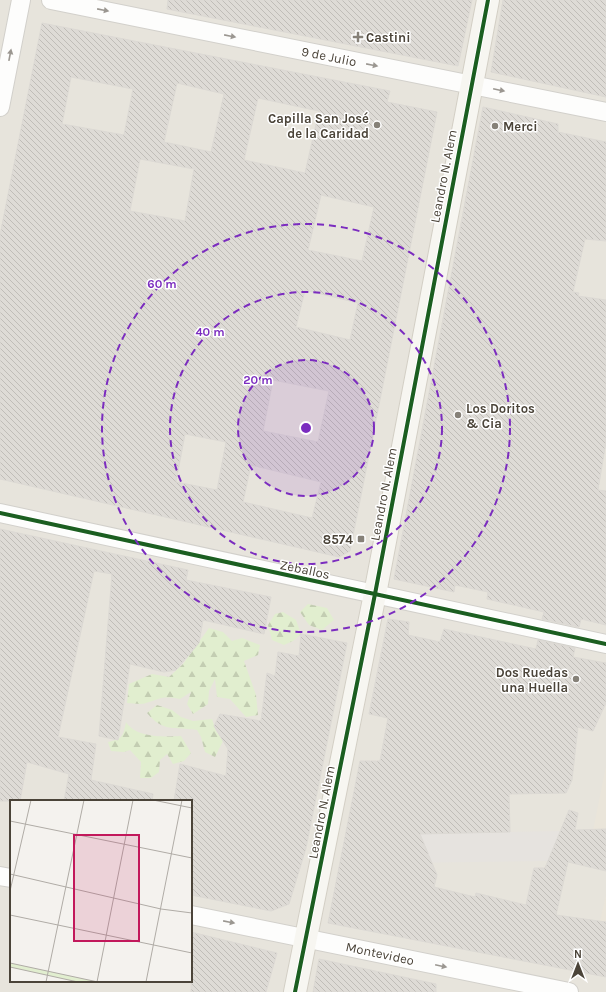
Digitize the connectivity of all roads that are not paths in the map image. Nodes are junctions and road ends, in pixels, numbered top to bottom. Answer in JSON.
{"nodes":[{"id":1,"x":21,"y":0,"type":"edge"},
{"id":2,"x":51,"y":0,"type":"edge"},
{"id":3,"x":488,"y":0,"type":"edge"},
{"id":4,"x":471,"y":84,"type":"junction"},
{"id":5,"x":0,"y":107,"type":"edge"},
{"id":6,"x":606,"y":112,"type":"edge"},
{"id":7,"x":0,"y":513,"type":"edge"},
{"id":8,"x":375,"y":594,"type":"junction"},
{"id":9,"x":606,"y":644,"type":"edge"},
{"id":10,"x":0,"y":876,"type":"edge"},
{"id":11,"x":10,"y":878,"type":"edge"},
{"id":12,"x":192,"y":915,"type":"edge"},
{"id":13,"x":307,"y":938,"type":"junction"},
{"id":14,"x":296,"y":992,"type":"edge"},
{"id":15,"x":569,"y":992,"type":"edge"}],
"edges":[{"from":5,"to":1,"type":"street","one_way":true},
{"from":2,"to":4,"type":"street","name":"9 de Julio","one_way":true},
{"from":3,"to":4,"type":"main road","name":"Leandro N. Alem"},
{"from":4,"to":6,"type":"street","name":"9 de Julio","one_way":true},
{"from":4,"to":8,"type":"main road","name":"Leandro N. Alem"},
{"from":7,"to":8,"type":"street","name":"Zeballos"},
{"from":8,"to":9,"type":"street","name":"Zeballos"},
{"from":8,"to":13,"type":"main road","name":"Leandro N. Alem"},
{"from":10,"to":11,"type":"street"},
{"from":12,"to":13,"type":"street","name":"Montevideo","one_way":true},
{"from":13,"to":14,"type":"main road","name":"Leandro N. Alem"},
{"from":13,"to":15,"type":"street","name":"Montevideo","one_way":true}]}
